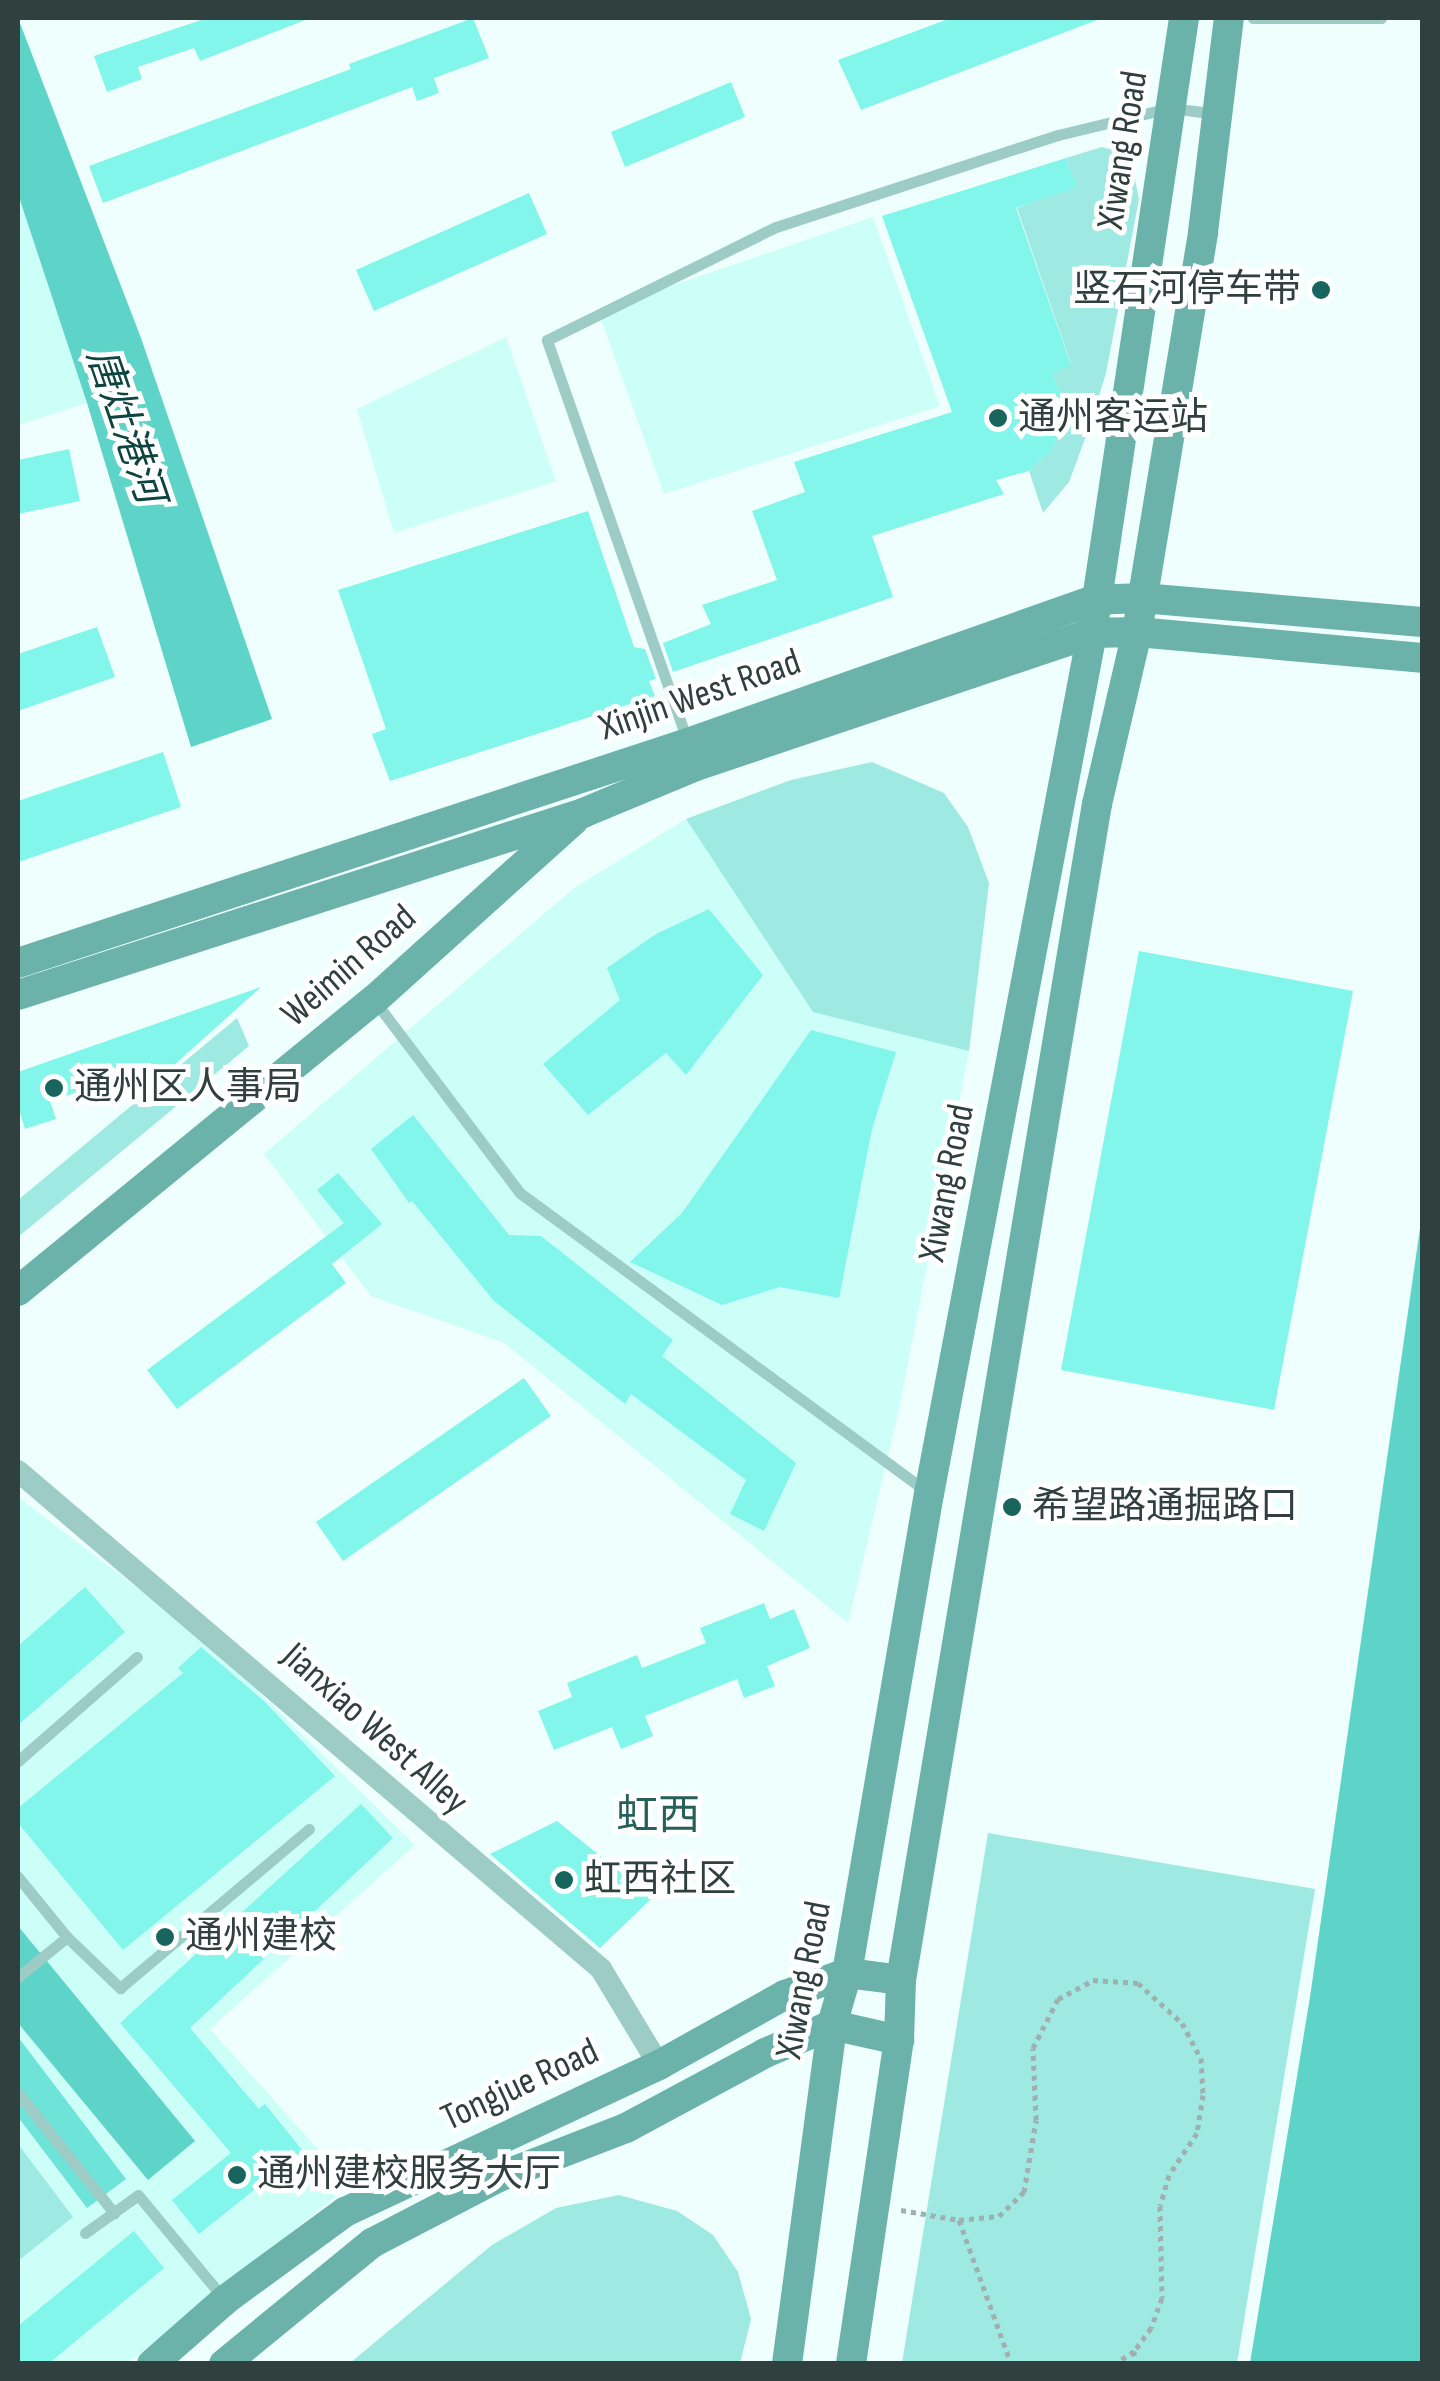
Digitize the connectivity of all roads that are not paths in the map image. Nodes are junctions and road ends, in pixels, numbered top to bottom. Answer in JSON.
{"nodes":[{"id":1,"x":1184,"y":18,"type":"edge"},
{"id":2,"x":1229,"y":18,"type":"edge"},
{"id":3,"x":1253,"y":18,"type":"edge"},
{"id":4,"x":1381,"y":18,"type":"edge"},
{"id":5,"x":1170,"y":108,"type":"junction"},
{"id":6,"x":1218,"y":114,"type":"junction"},
{"id":7,"x":1142,"y":598,"type":"junction"},
{"id":8,"x":1094,"y":600,"type":"junction"},
{"id":9,"x":1422,"y":622,"type":"edge"},
{"id":10,"x":1137,"y":632,"type":"junction"},
{"id":11,"x":1092,"y":633,"type":"junction"},
{"id":12,"x":1422,"y":658,"type":"edge"},
{"id":13,"x":692,"y":754,"type":"junction"},
{"id":14,"x":582,"y":812,"type":"junction"},
{"id":15,"x":18,"y":964,"type":"edge"},
{"id":16,"x":18,"y":995,"type":"edge"},
{"id":17,"x":374,"y":1000,"type":"junction"},
{"id":18,"x":18,"y":1291,"type":"edge"},
{"id":19,"x":18,"y":1471,"type":"edge"},
{"id":20,"x":929,"y":1494,"type":"junction"},
{"id":21,"x":137,"y":1657,"type":"dead end"},
{"id":22,"x":18,"y":1761,"type":"edge"},
{"id":23,"x":308,"y":1829,"type":"dead end"},
{"id":24,"x":18,"y":1876,"type":"edge"},
{"id":25,"x":67,"y":1937,"type":"junction"},
{"id":26,"x":847,"y":1973,"type":"junction"},
{"id":27,"x":18,"y":1977,"type":"edge"},
{"id":28,"x":900,"y":1980,"type":"junction"},
{"id":29,"x":832,"y":2025,"type":"junction"},
{"id":30,"x":898,"y":2040,"type":"junction"},
{"id":31,"x":658,"y":2065,"type":"junction"},
{"id":32,"x":18,"y":2094,"type":"edge"},
{"id":33,"x":114,"y":2213,"type":"junction"},
{"id":34,"x":85,"y":2233,"type":"dead end"},
{"id":35,"x":225,"y":2300,"type":"junction"},
{"id":36,"x":152,"y":2364,"type":"edge"},
{"id":37,"x":224,"y":2364,"type":"edge"},
{"id":38,"x":787,"y":2364,"type":"edge"},
{"id":39,"x":851,"y":2364,"type":"edge"}],
"edges":[{"from":1,"to":5,"type":"main road","name":"Xiwang Road"},
{"from":2,"to":6,"type":"main road"},
{"from":3,"to":4,"type":"lane"},
{"from":5,"to":6,"type":"lane"},
{"from":5,"to":8,"type":"main road","name":"Xiwang Road"},
{"from":5,"to":13,"type":"lane"},
{"from":6,"to":7,"type":"main road"},
{"from":7,"to":8,"type":"main road","name":"Xinjin West Road"},
{"from":7,"to":9,"type":"main road","name":"Xinjin West Road"},
{"from":7,"to":10,"type":"main road"},
{"from":8,"to":11,"type":"main road","name":"Xiwang Road"},
{"from":8,"to":13,"type":"main road","name":"Xinjin West Road"},
{"from":10,"to":11,"type":"main road","name":"Xinjin West Road"},
{"from":10,"to":12,"type":"main road","name":"Xinjin West Road"},
{"from":10,"to":28,"type":"main road"},
{"from":11,"to":13,"type":"main road","name":"Xinjin West Road"},
{"from":11,"to":20,"type":"main road","name":"Xiwang Road"},
{"from":13,"to":14,"type":"main road","name":"Weimin Road"},
{"from":13,"to":15,"type":"main road","name":"Xinjin West Road"},
{"from":14,"to":16,"type":"main road"},
{"from":14,"to":17,"type":"main road","name":"Weimin Road"},
{"from":17,"to":18,"type":"main road","name":"Weimin Road"},
{"from":17,"to":20,"type":"lane"},
{"from":19,"to":31,"type":"street","name":"Jianxiao West Alley"},
{"from":20,"to":26,"type":"main road","name":"Xiwang Road"},
{"from":21,"to":22,"type":"lane"},
{"from":23,"to":25,"type":"lane"},
{"from":24,"to":25,"type":"lane"},
{"from":25,"to":27,"type":"lane"},
{"from":26,"to":28,"type":"main road","name":"Tongjue Road"},
{"from":26,"to":29,"type":"main road","name":"Xiwang Road"},
{"from":26,"to":31,"type":"main road","name":"Tongjue Road"},
{"from":28,"to":30,"type":"main road"},
{"from":29,"to":30,"type":"main road"},
{"from":29,"to":37,"type":"main road","name":"Tongjue Road"},
{"from":29,"to":38,"type":"main road","name":"Xiwang Road"},
{"from":30,"to":39,"type":"main road"},
{"from":31,"to":35,"type":"main road","name":"Tongjue Road"},
{"from":32,"to":33,"type":"lane"},
{"from":33,"to":34,"type":"lane"},
{"from":33,"to":35,"type":"lane"},
{"from":35,"to":36,"type":"main road","name":"Tongjue Road"}]}
